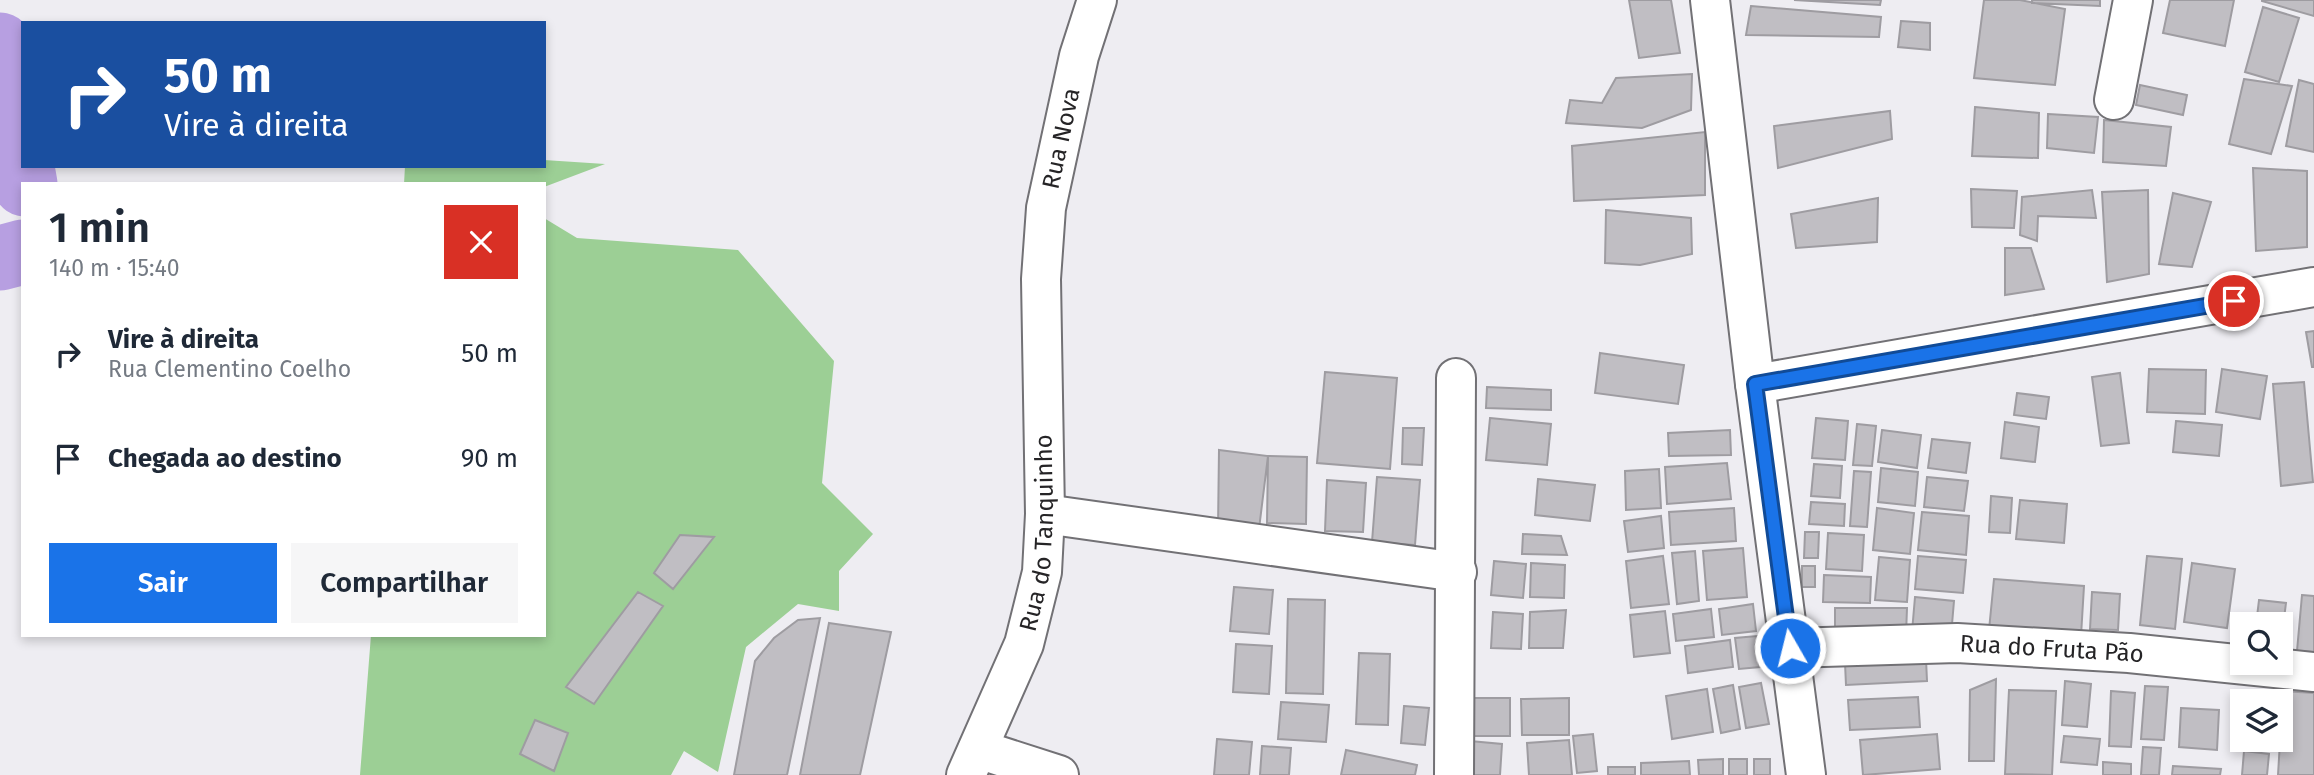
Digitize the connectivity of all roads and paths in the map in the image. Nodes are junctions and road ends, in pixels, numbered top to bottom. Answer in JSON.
{"nodes":[{"id":1,"x":1097,"y":0,"type":"edge"},
{"id":2,"x":1710,"y":0,"type":"edge"},
{"id":3,"x":2133,"y":0,"type":"edge"},
{"id":4,"x":2114,"y":100,"type":"dead end"},
{"id":5,"x":1041,"y":279,"type":"joint"},
{"id":6,"x":2314,"y":287,"type":"edge"},
{"id":7,"x":1456,"y":379,"type":"dead end"},
{"id":8,"x":1755,"y":384,"type":"junction"},
{"id":9,"x":1045,"y":514,"type":"junction"},
{"id":10,"x":1457,"y":572,"type":"junction"},
{"id":11,"x":1790,"y":648,"type":"junction"},
{"id":12,"x":2314,"y":672,"type":"edge"},
{"id":13,"x":972,"y":762,"type":"edge"},
{"id":14,"x":1059,"y":775,"type":"edge"},
{"id":15,"x":1454,"y":775,"type":"edge"},
{"id":16,"x":1806,"y":775,"type":"edge"}],
"edges":[{"from":1,"to":5,"type":"street","name":"Rua Nova"},
{"from":2,"to":8,"type":"street"},
{"from":3,"to":4,"type":"street"},
{"from":5,"to":9,"type":"street","name":"Rua do Tanquinho"},
{"from":6,"to":8,"type":"street"},
{"from":7,"to":10,"type":"street"},
{"from":8,"to":11,"type":"street"},
{"from":9,"to":10,"type":"street"},
{"from":9,"to":13,"type":"street","name":"Rua do Tanquinho"},
{"from":10,"to":15,"type":"street"},
{"from":11,"to":12,"type":"street","name":"Rua do Fruta Pão"},
{"from":11,"to":16,"type":"street"},
{"from":13,"to":14,"type":"street"}]}
